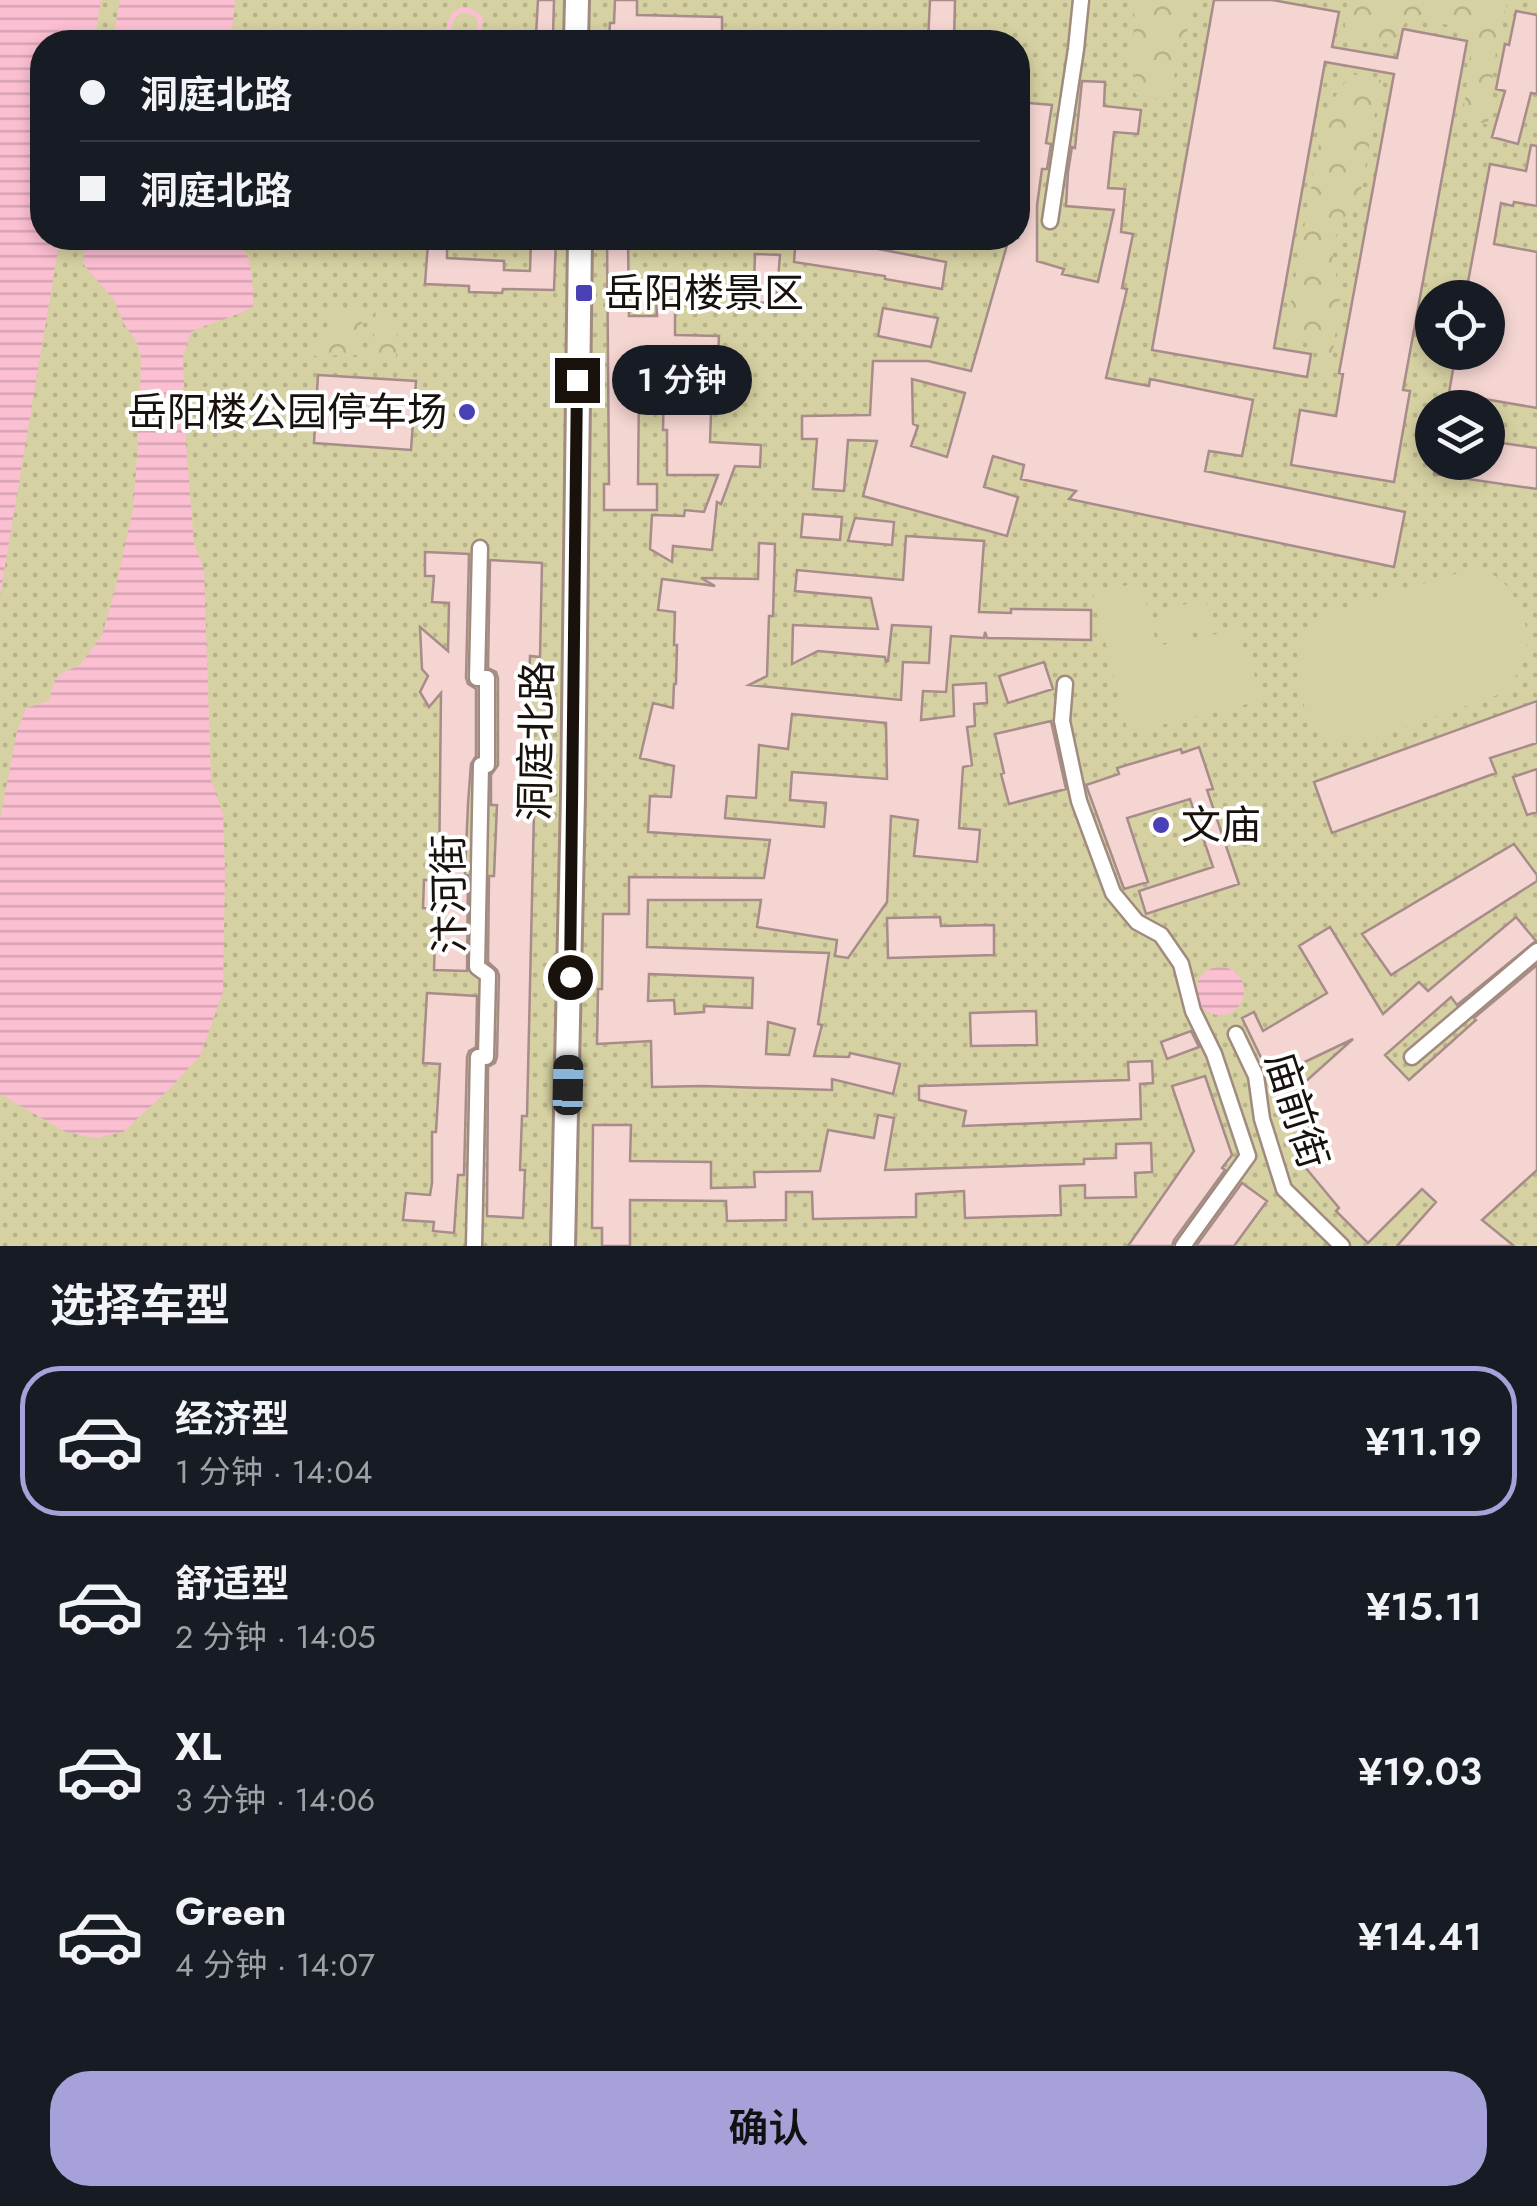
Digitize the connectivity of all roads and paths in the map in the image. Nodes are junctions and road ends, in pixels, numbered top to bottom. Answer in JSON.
{"nodes":[{"id":1,"x":577,"y":0,"type":"edge"},
{"id":2,"x":588,"y":0,"type":"edge"},
{"id":3,"x":1081,"y":0,"type":"edge"},
{"id":4,"x":576,"y":30,"type":"edge"},
{"id":5,"x":587,"y":30,"type":"edge"},
{"id":6,"x":1050,"y":221,"type":"dead end"},
{"id":7,"x":570,"y":250,"type":"edge"},
{"id":8,"x":580,"y":250,"type":"edge"},
{"id":9,"x":480,"y":548,"type":"dead end"},
{"id":10,"x":1065,"y":684,"type":"dead end"},
{"id":11,"x":1537,"y":952,"type":"edge"},
{"id":12,"x":1236,"y":1034,"type":"dead end"},
{"id":13,"x":1412,"y":1056,"type":"dead end"},
{"id":14,"x":474,"y":1246,"type":"edge"},
{"id":15,"x":554,"y":1246,"type":"edge"},
{"id":16,"x":563,"y":1246,"type":"edge"},
{"id":17,"x":1183,"y":1246,"type":"edge"},
{"id":18,"x":1342,"y":1246,"type":"edge"}],
"edges":[{"from":1,"to":4,"type":"main road"},
{"from":2,"to":5,"type":"main road"},
{"from":3,"to":6,"type":"street"},
{"from":7,"to":15,"type":"main road","name":"洞庭北路"},
{"from":8,"to":16,"type":"main road","name":"洞庭北路"},
{"from":9,"to":14,"type":"street","name":"汴河街"},
{"from":10,"to":17,"type":"street"},
{"from":11,"to":13,"type":"street"},
{"from":12,"to":18,"type":"street","name":"庙前街"}]}
